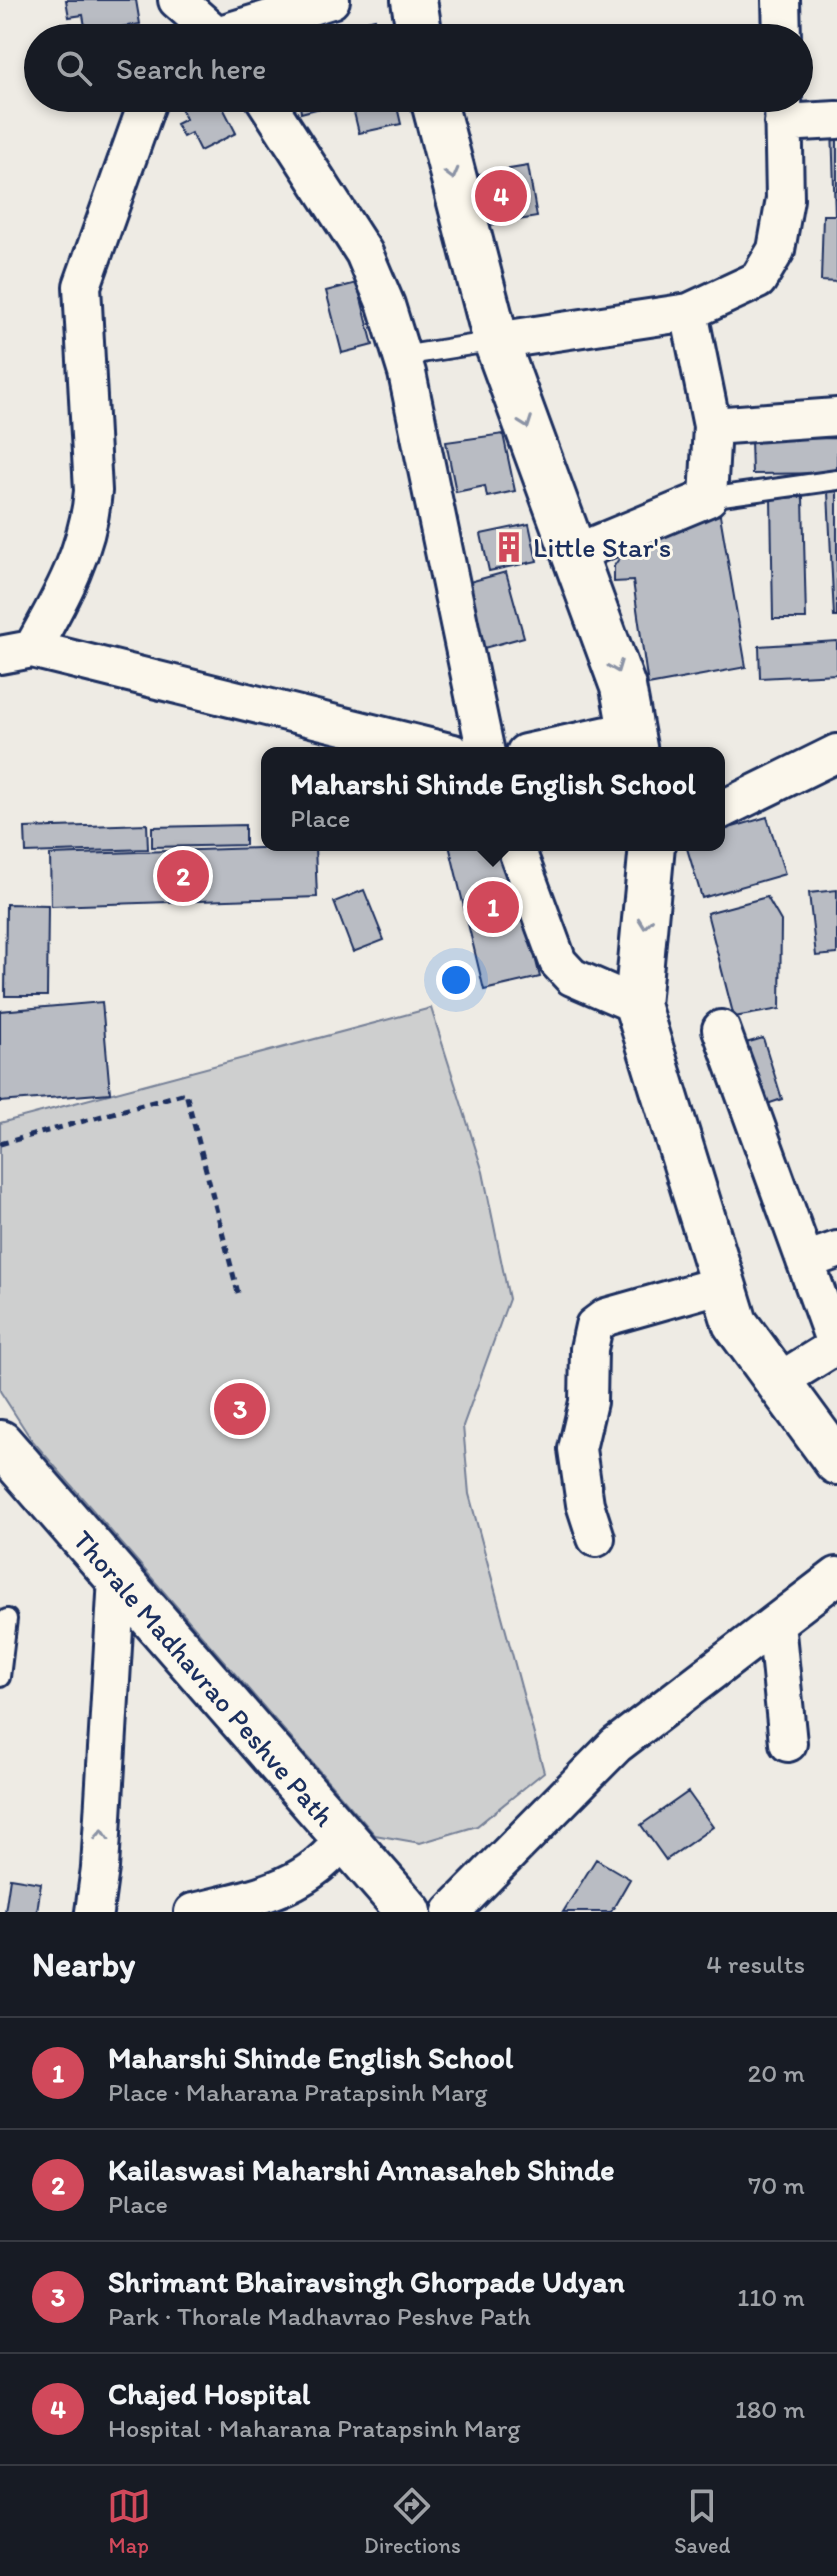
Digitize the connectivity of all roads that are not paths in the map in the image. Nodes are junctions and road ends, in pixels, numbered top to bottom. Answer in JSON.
{"nodes":[{"id":1,"x":331,"y":0,"type":"edge"},
{"id":2,"x":414,"y":0,"type":"edge"},
{"id":3,"x":781,"y":0,"type":"edge"},
{"id":4,"x":177,"y":15,"type":"edge"},
{"id":5,"x":195,"y":24,"type":"edge"},
{"id":6,"x":256,"y":24,"type":"edge"},
{"id":7,"x":418,"y":24,"type":"edge"},
{"id":8,"x":782,"y":24,"type":"edge"},
{"id":9,"x":144,"y":112,"type":"edge"},
{"id":10,"x":273,"y":112,"type":"edge"},
{"id":11,"x":437,"y":112,"type":"edge"},
{"id":12,"x":783,"y":112,"type":"edge"},
{"id":13,"x":794,"y":112,"type":"edge"},
{"id":14,"x":837,"y":120,"type":"edge"},
{"id":15,"x":689,"y":312,"type":"junction"},
{"id":16,"x":496,"y":341,"type":"junction"},
{"id":17,"x":402,"y":356,"type":"junction"},
{"id":18,"x":837,"y":417,"type":"edge"},
{"id":19,"x":712,"y":426,"type":"junction"},
{"id":20,"x":837,"y":480,"type":"edge"},
{"id":21,"x":708,"y":498,"type":"junction"},
{"id":22,"x":573,"y":554,"type":"junction"},
{"id":23,"x":16,"y":652,"type":"edge"},
{"id":24,"x":633,"y":741,"type":"edge"},
{"id":25,"x":427,"y":747,"type":"edge"},
{"id":26,"x":485,"y":747,"type":"edge"},
{"id":27,"x":579,"y":747,"type":"edge"},
{"id":28,"x":837,"y":753,"type":"edge"},
{"id":29,"x":725,"y":808,"type":"edge"},
{"id":30,"x":517,"y":851,"type":"edge"},
{"id":31,"x":651,"y":851,"type":"edge"},
{"id":32,"x":637,"y":1005,"type":"junction"},
{"id":33,"x":721,"y":1029,"type":"dead end"},
{"id":34,"x":821,"y":1255,"type":"edge"},
{"id":35,"x":723,"y":1284,"type":"junction"},
{"id":36,"x":776,"y":1383,"type":"junction"},
{"id":37,"x":0,"y":1443,"type":"edge"},
{"id":38,"x":837,"y":1462,"type":"edge"},
{"id":39,"x":596,"y":1538,"type":"dead end"},
{"id":40,"x":837,"y":1576,"type":"edge"},
{"id":41,"x":117,"y":1578,"type":"junction"},
{"id":42,"x":7,"y":1619,"type":"dead end"},
{"id":43,"x":776,"y":1623,"type":"junction"},
{"id":44,"x":0,"y":1677,"type":"edge"},
{"id":45,"x":788,"y":1743,"type":"dead end"},
{"id":46,"x":344,"y":1837,"type":"junction"},
{"id":47,"x":94,"y":1912,"type":"edge"},
{"id":48,"x":193,"y":1912,"type":"edge"},
{"id":49,"x":409,"y":1912,"type":"edge"},
{"id":50,"x":451,"y":1912,"type":"edge"}],
"edges":[{"from":1,"to":6,"type":"street"},
{"from":2,"to":7,"type":"street"},
{"from":3,"to":8,"type":"street"},
{"from":4,"to":5,"type":"street"},
{"from":9,"to":23,"type":"street"},
{"from":10,"to":17,"type":"street"},
{"from":11,"to":16,"type":"street","one_way":true},
{"from":12,"to":15,"type":"street"},
{"from":13,"to":14,"type":"street"},
{"from":15,"to":16,"type":"street"},
{"from":15,"to":19,"type":"street"},
{"from":16,"to":17,"type":"lane"},
{"from":16,"to":22,"type":"street","one_way":true},
{"from":17,"to":26,"type":"street"},
{"from":18,"to":19,"type":"street"},
{"from":19,"to":21,"type":"street"},
{"from":20,"to":21,"type":"lane"},
{"from":21,"to":22,"type":"street"},
{"from":22,"to":24,"type":"street","one_way":true},
{"from":23,"to":25,"type":"street"},
{"from":24,"to":27,"type":"street"},
{"from":28,"to":29,"type":"street"},
{"from":30,"to":32,"type":"street"},
{"from":31,"to":32,"type":"street","one_way":true},
{"from":32,"to":35,"type":"street"},
{"from":33,"to":34,"type":"street"},
{"from":34,"to":36,"type":"street"},
{"from":35,"to":36,"type":"street"},
{"from":35,"to":39,"type":"street"},
{"from":36,"to":38,"type":"street"},
{"from":37,"to":41,"type":"street","name":"Thorale Madhavrao Peshve Path"},
{"from":40,"to":43,"type":"street"},
{"from":41,"to":46,"type":"street","name":"Thorale Madhavrao Peshve Path"},
{"from":47,"to":41,"type":"street","one_way":true},
{"from":42,"to":44,"type":"lane"},
{"from":43,"to":45,"type":"street"},
{"from":43,"to":50,"type":"street"},
{"from":46,"to":48,"type":"street"},
{"from":46,"to":49,"type":"street","name":"Thorale Madhavrao Peshve Path"}]}
